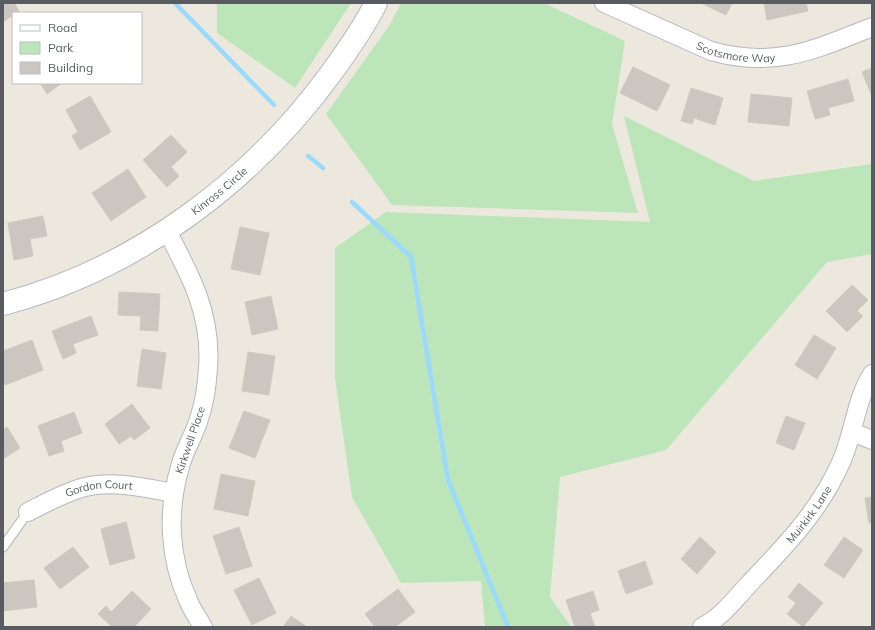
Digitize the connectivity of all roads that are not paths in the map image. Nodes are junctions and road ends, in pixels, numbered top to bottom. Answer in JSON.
{"nodes":[{"id":1,"x":376,"y":3,"type":"edge"},
{"id":2,"x":604,"y":3,"type":"edge"},
{"id":3,"x":872,"y":27,"type":"edge"},
{"id":4,"x":167,"y":231,"type":"junction"},
{"id":5,"x":3,"y":304,"type":"edge"},
{"id":6,"x":872,"y":374,"type":"edge"},
{"id":7,"x":852,"y":432,"type":"junction"},
{"id":8,"x":872,"y":440,"type":"edge"},
{"id":9,"x":174,"y":493,"type":"junction"},
{"id":10,"x":28,"y":512,"type":"joint"},
{"id":11,"x":3,"y":547,"type":"edge"},
{"id":12,"x":203,"y":627,"type":"edge"},
{"id":13,"x":702,"y":627,"type":"edge"}],
"edges":[{"from":1,"to":4,"type":"street","name":"Kinross Circle"},
{"from":2,"to":3,"type":"street","name":"Scotsmore Way"},
{"from":4,"to":5,"type":"street","name":"Kinross Circle"},
{"from":4,"to":9,"type":"street","name":"Kirkwell Place"},
{"from":6,"to":7,"type":"street","name":"Muirkirk Lane"},
{"from":7,"to":8,"type":"street"},
{"from":7,"to":13,"type":"street","name":"Muirkirk Lane"},
{"from":9,"to":10,"type":"street","name":"Gordon Court"},
{"from":9,"to":12,"type":"street","name":"Kirkwell Place"},
{"from":10,"to":11,"type":"lane"}]}
